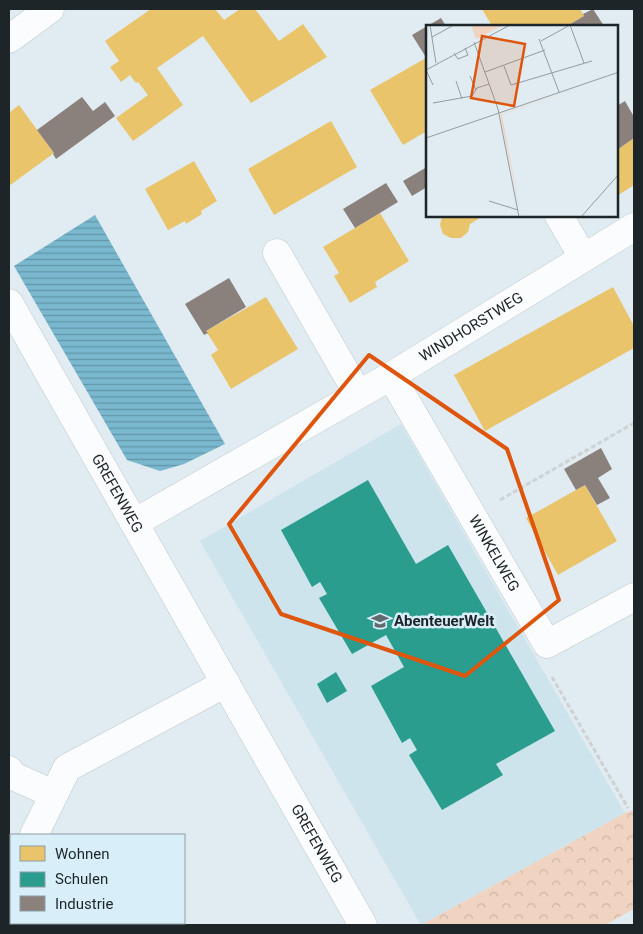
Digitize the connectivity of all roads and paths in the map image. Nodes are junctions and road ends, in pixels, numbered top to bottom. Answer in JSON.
{"nodes":[{"id":1,"x":50,"y":9,"type":"edge"},
{"id":2,"x":9,"y":39,"type":"edge"},
{"id":3,"x":561,"y":218,"type":"edge"},
{"id":4,"x":634,"y":227,"type":"edge"},
{"id":5,"x":277,"y":253,"type":"dead end"},
{"id":6,"x":583,"y":257,"type":"junction"},
{"id":7,"x":9,"y":303,"type":"edge"},
{"id":8,"x":391,"y":376,"type":"junction"},
{"id":9,"x":358,"y":394,"type":"junction"},
{"id":10,"x":634,"y":423,"type":"edge"},
{"id":11,"x":472,"y":516,"type":"junction"},
{"id":12,"x":134,"y":523,"type":"junction"},
{"id":13,"x":634,"y":597,"type":"edge"},
{"id":14,"x":547,"y":644,"type":"junction"},
{"id":15,"x":226,"y":683,"type":"junction"},
{"id":16,"x":9,"y":770,"type":"edge"},
{"id":17,"x":54,"y":794,"type":"junction"},
{"id":18,"x":628,"y":808,"type":"dead end"},
{"id":19,"x":34,"y":834,"type":"edge"},
{"id":20,"x":363,"y":925,"type":"edge"}],
"edges":[{"from":1,"to":2,"type":"street"},
{"from":3,"to":6,"type":"street"},
{"from":4,"to":6,"type":"street","name":"WINDHORSTWEG"},
{"from":5,"to":9,"type":"street"},
{"from":6,"to":8,"type":"street","name":"WINDHORSTWEG"},
{"from":7,"to":12,"type":"street","name":"GREFENWEG"},
{"from":8,"to":9,"type":"street","name":"WINDHORSTWEG"},
{"from":8,"to":11,"type":"street","name":"WINKELWEG"},
{"from":9,"to":12,"type":"street","name":"WINDHORSTWEG"},
{"from":10,"to":11,"type":"path"},
{"from":11,"to":14,"type":"street","name":"WINKELWEG"},
{"from":12,"to":15,"type":"street","name":"GREFENWEG"},
{"from":13,"to":14,"type":"street"},
{"from":14,"to":18,"type":"path"},
{"from":15,"to":17,"type":"street"},
{"from":15,"to":20,"type":"street","name":"GREFENWEG"},
{"from":16,"to":17,"type":"street"},
{"from":17,"to":19,"type":"street"}]}
